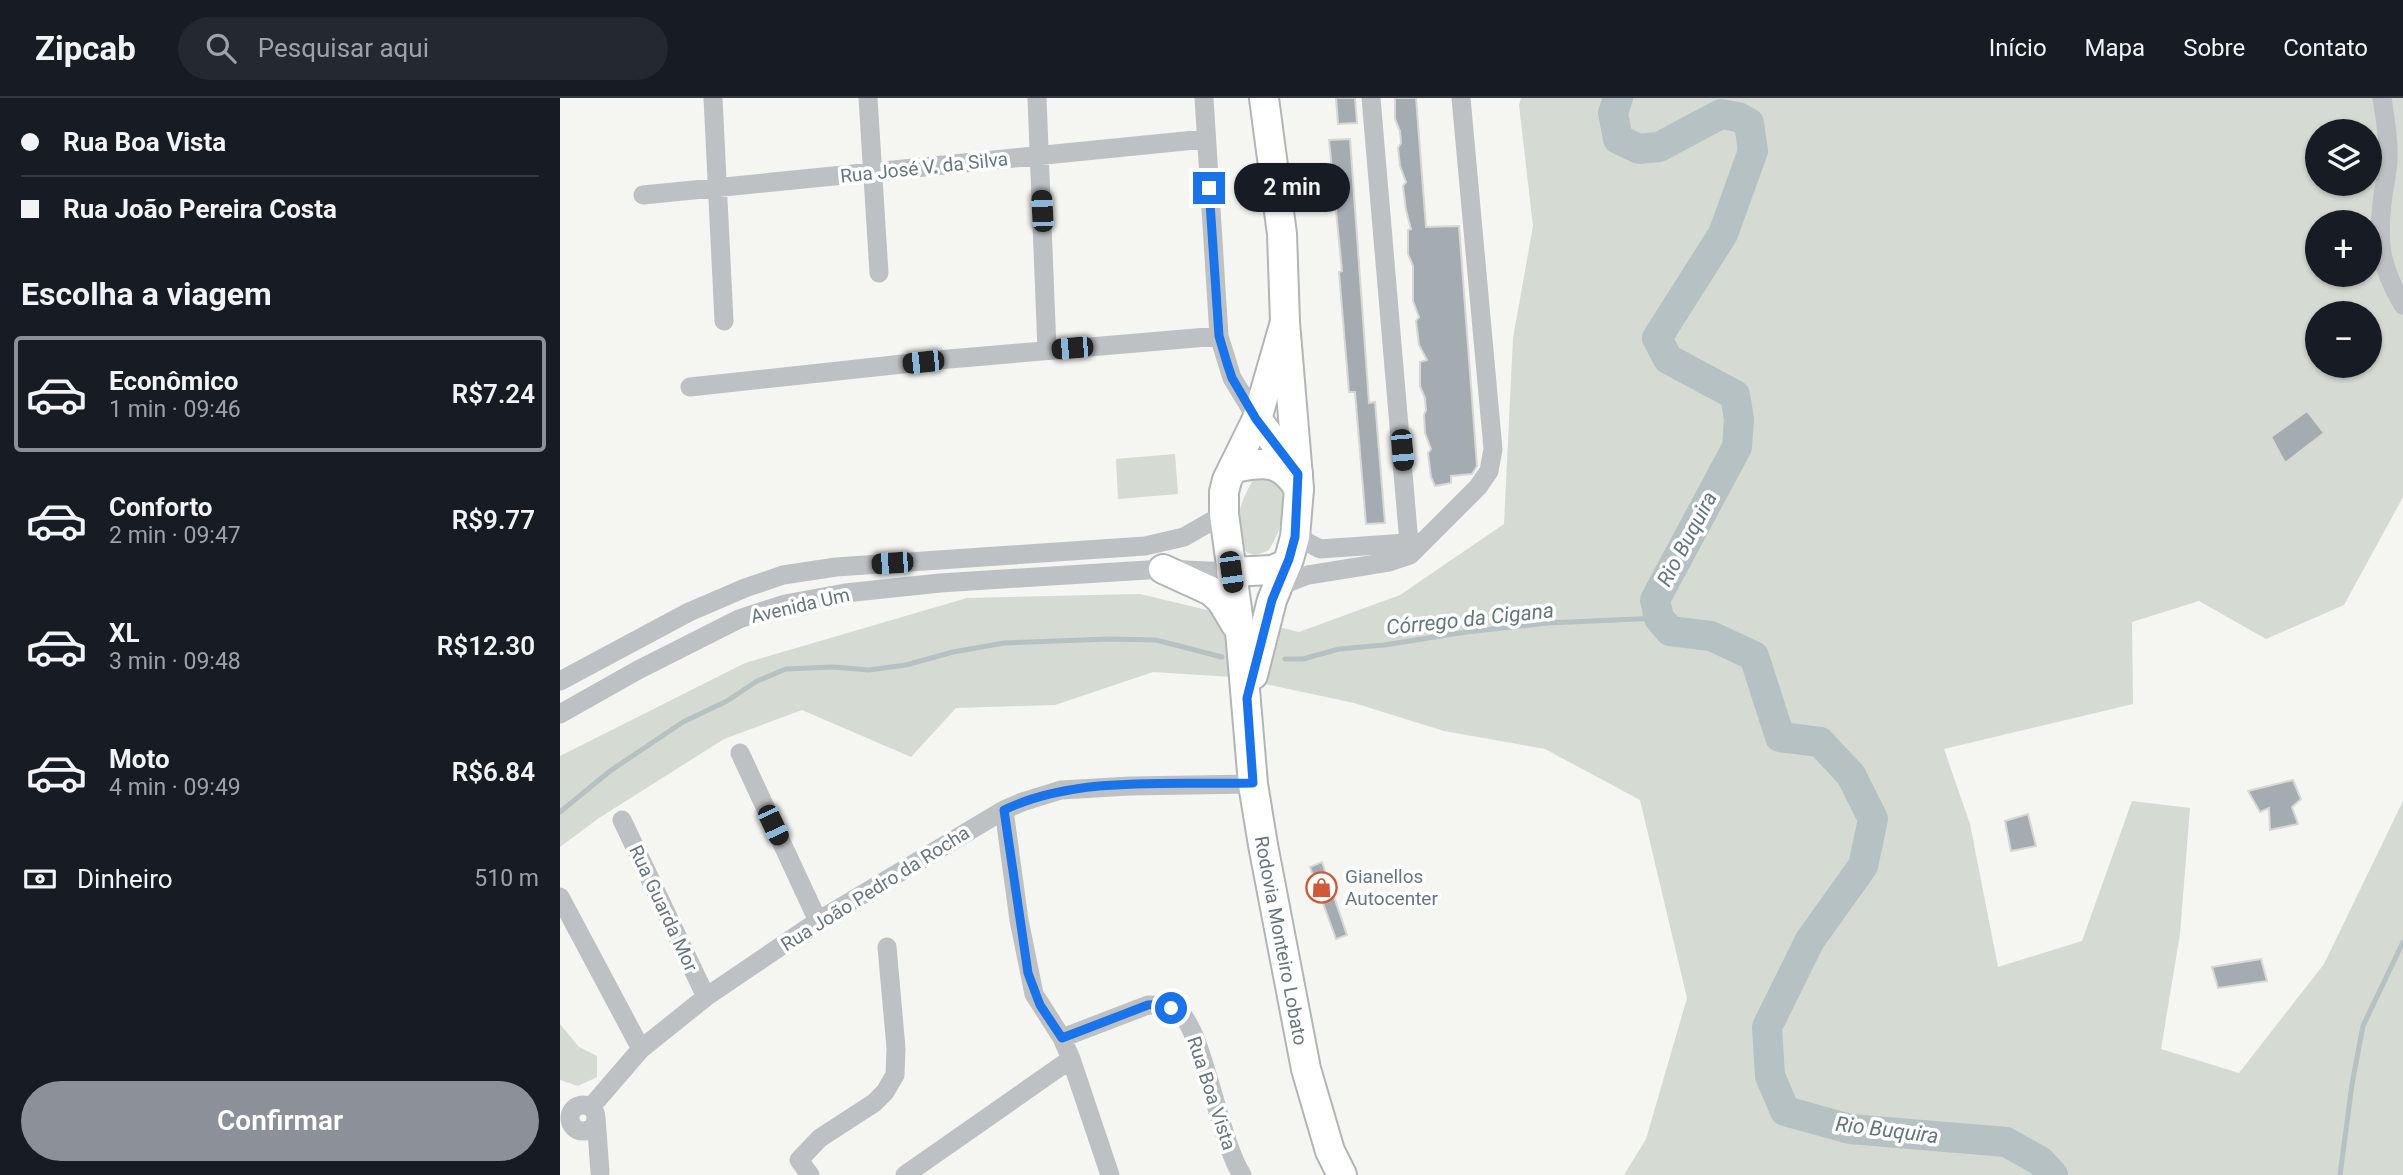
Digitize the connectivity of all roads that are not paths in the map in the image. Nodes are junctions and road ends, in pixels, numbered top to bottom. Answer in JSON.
{"nodes":[{"id":1,"x":868,"y":98,"type":"edge"},
{"id":2,"x":1037,"y":98,"type":"edge"},
{"id":3,"x":1204,"y":98,"type":"edge"},
{"id":4,"x":1245,"y":98,"type":"edge"},
{"id":5,"x":1265,"y":98,"type":"edge"},
{"id":6,"x":1371,"y":98,"type":"edge"},
{"id":7,"x":1461,"y":98,"type":"edge"},
{"id":8,"x":2382,"y":98,"type":"edge"},
{"id":9,"x":708,"y":100,"type":"edge"},
{"id":10,"x":1205,"y":139,"type":"junction"},
{"id":11,"x":1040,"y":155,"type":"junction"},
{"id":12,"x":873,"y":172,"type":"junction"},
{"id":13,"x":718,"y":187,"type":"junction"},
{"id":14,"x":643,"y":195,"type":"dead end"},
{"id":15,"x":1277,"y":202,"type":"junction"},
{"id":16,"x":879,"y":274,"type":"dead end"},
{"id":17,"x":2403,"y":305,"type":"edge"},
{"id":18,"x":724,"y":321,"type":"dead end"},
{"id":19,"x":1285,"y":322,"type":"junction"},
{"id":20,"x":1219,"y":336,"type":"junction"},
{"id":21,"x":1047,"y":350,"type":"junction"},
{"id":22,"x":690,"y":387,"type":"dead end"},
{"id":23,"x":1256,"y":419,"type":"junction"},
{"id":24,"x":1233,"y":468,"type":"junction"},
{"id":25,"x":1299,"y":482,"type":"junction"},
{"id":26,"x":1223,"y":514,"type":"junction"},
{"id":27,"x":1296,"y":531,"type":"junction"},
{"id":28,"x":1414,"y":547,"type":"junction"},
{"id":29,"x":1163,"y":569,"type":"junction"},
{"id":30,"x":1231,"y":572,"type":"junction"},
{"id":31,"x":1282,"y":575,"type":"junction"},
{"id":32,"x":1240,"y":631,"type":"junction"},
{"id":33,"x":560,"y":681,"type":"edge"},
{"id":34,"x":1247,"y":698,"type":"junction"},
{"id":35,"x":560,"y":714,"type":"edge"},
{"id":36,"x":740,"y":753,"type":"dead end"},
{"id":37,"x":1253,"y":783,"type":"junction"},
{"id":38,"x":1004,"y":810,"type":"junction"},
{"id":39,"x":622,"y":820,"type":"dead end"},
{"id":40,"x":560,"y":897,"type":"edge"},
{"id":41,"x":818,"y":921,"type":"junction"},
{"id":42,"x":887,"y":947,"type":"dead end"},
{"id":43,"x":706,"y":997,"type":"junction"},
{"id":44,"x":1062,"y":1038,"type":"junction"},
{"id":45,"x":641,"y":1049,"type":"junction"},
{"id":46,"x":1071,"y":1059,"type":"junction"},
{"id":47,"x":594,"y":1113,"type":"junction"},
{"id":48,"x":569,"y":1127,"type":"edge"},
{"id":49,"x":601,"y":1174,"type":"edge"},
{"id":50,"x":810,"y":1175,"type":"edge"},
{"id":51,"x":905,"y":1175,"type":"edge"},
{"id":52,"x":1110,"y":1175,"type":"edge"},
{"id":53,"x":1242,"y":1175,"type":"edge"},
{"id":54,"x":1342,"y":1175,"type":"edge"}],
"edges":[{"from":1,"to":12,"type":"street"},
{"from":2,"to":11,"type":"street"},
{"from":3,"to":10,"type":"street"},
{"from":4,"to":15,"type":"main road","name":"Rodovia Monteiro Lobato"},
{"from":5,"to":15,"type":"main road","name":"Rodovia Monteiro Lobato"},
{"from":6,"to":28,"type":"street"},
{"from":7,"to":28,"type":"street"},
{"from":8,"to":17,"type":"street"},
{"from":9,"to":13,"type":"street"},
{"from":10,"to":11,"type":"street","name":"Rua José V. da Silva"},
{"from":10,"to":20,"type":"street"},
{"from":11,"to":12,"type":"street","name":"Rua José V. da Silva"},
{"from":11,"to":21,"type":"street"},
{"from":12,"to":13,"type":"street","name":"Rua José V. da Silva"},
{"from":12,"to":16,"type":"street"},
{"from":13,"to":14,"type":"street","name":"Rua José V. da Silva"},
{"from":13,"to":18,"type":"street"},
{"from":15,"to":19,"type":"main road","name":"Rodovia Monteiro Lobato"},
{"from":19,"to":23,"type":"main road","name":"Rodovia Monteiro Lobato"},
{"from":19,"to":25,"type":"main road","name":"Rodovia Monteiro Lobato"},
{"from":20,"to":21,"type":"street"},
{"from":20,"to":23,"type":"street"},
{"from":21,"to":22,"type":"street"},
{"from":23,"to":24,"type":"main road","name":"Rodovia Monteiro Lobato"},
{"from":23,"to":25,"type":"main road"},
{"from":24,"to":25,"type":"main road"},
{"from":24,"to":26,"type":"main road","name":"Rodovia Monteiro Lobato"},
{"from":25,"to":27,"type":"main road","name":"Rodovia Monteiro Lobato"},
{"from":26,"to":30,"type":"main road","name":"Rodovia Monteiro Lobato"},
{"from":26,"to":33,"type":"street"},
{"from":27,"to":28,"type":"street"},
{"from":27,"to":31,"type":"main road","name":"Rodovia Monteiro Lobato"},
{"from":28,"to":31,"type":"street"},
{"from":29,"to":30,"type":"street","name":"Avenida Um"},
{"from":29,"to":32,"type":"main road"},
{"from":29,"to":35,"type":"street","name":"Avenida Um"},
{"from":30,"to":31,"type":"main road"},
{"from":30,"to":32,"type":"main road","name":"Rodovia Monteiro Lobato"},
{"from":31,"to":34,"type":"main road","name":"Rodovia Monteiro Lobato"},
{"from":32,"to":34,"type":"main road","name":"Rodovia Monteiro Lobato"},
{"from":34,"to":37,"type":"main road","name":"Rodovia Monteiro Lobato"},
{"from":36,"to":41,"type":"street"},
{"from":37,"to":38,"type":"street","name":"Rua João Pedro da Rocha"},
{"from":37,"to":54,"type":"main road","name":"Rodovia Monteiro Lobato"},
{"from":38,"to":41,"type":"street","name":"Rua João Pedro da Rocha"},
{"from":38,"to":44,"type":"street"},
{"from":39,"to":43,"type":"street","name":"Rua Guarda Mor"},
{"from":40,"to":45,"type":"street"},
{"from":41,"to":43,"type":"street","name":"Rua João Pedro da Rocha"},
{"from":42,"to":50,"type":"street"},
{"from":43,"to":45,"type":"street","name":"Rua João Pedro da Rocha"},
{"from":44,"to":46,"type":"street"},
{"from":44,"to":53,"type":"street","name":"Rua Boa Vista"},
{"from":45,"to":47,"type":"street","name":"Rua João Pedro da Rocha"},
{"from":46,"to":51,"type":"street"},
{"from":46,"to":52,"type":"street"},
{"from":47,"to":48,"type":"street","name":"Rua João Pedro da Rocha"},
{"from":47,"to":49,"type":"street"},
{"from":48,"to":49,"type":"street"}]}
